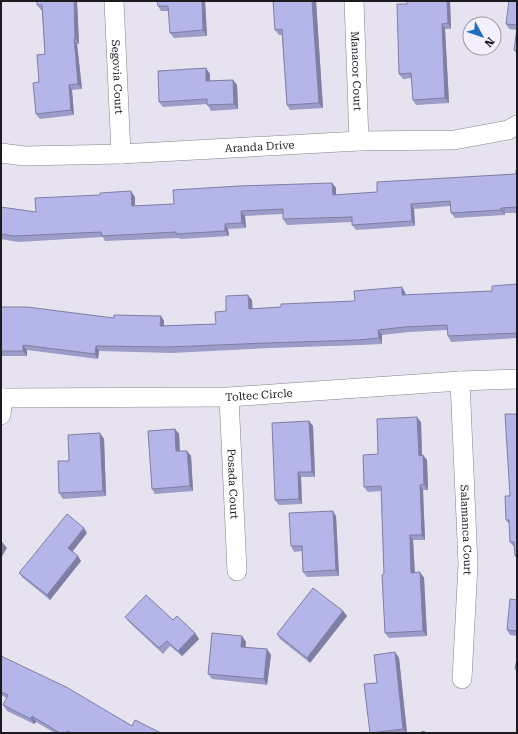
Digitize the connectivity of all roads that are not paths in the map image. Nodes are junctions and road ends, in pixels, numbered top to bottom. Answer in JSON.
{"nodes":[{"id":1,"x":114,"y":1,"type":"edge"},
{"id":2,"x":354,"y":1,"type":"edge"},
{"id":3,"x":517,"y":125,"type":"edge"},
{"id":4,"x":359,"y":141,"type":"junction"},
{"id":5,"x":1,"y":153,"type":"edge"},
{"id":6,"x":121,"y":154,"type":"junction"},
{"id":7,"x":517,"y":379,"type":"edge"},
{"id":8,"x":460,"y":380,"type":"junction"},
{"id":9,"x":229,"y":397,"type":"junction"},
{"id":10,"x":2,"y":403,"type":"edge"},
{"id":11,"x":236,"y":571,"type":"dead end"},
{"id":12,"x":462,"y":679,"type":"dead end"}],
"edges":[{"from":1,"to":6,"type":"street","name":"Segovia Court"},
{"from":2,"to":4,"type":"street","name":"Manacor Court"},
{"from":3,"to":4,"type":"street","name":"Aranda Drive"},
{"from":4,"to":6,"type":"street","name":"Aranda Drive"},
{"from":5,"to":6,"type":"street","name":"Aranda Drive"},
{"from":7,"to":8,"type":"street","name":"Toltec Circle"},
{"from":8,"to":9,"type":"street","name":"Toltec Circle"},
{"from":8,"to":12,"type":"street","name":"Salamanca Court"},
{"from":9,"to":10,"type":"street","name":"Toltec Circle"},
{"from":9,"to":11,"type":"street","name":"Posada Court"}]}
